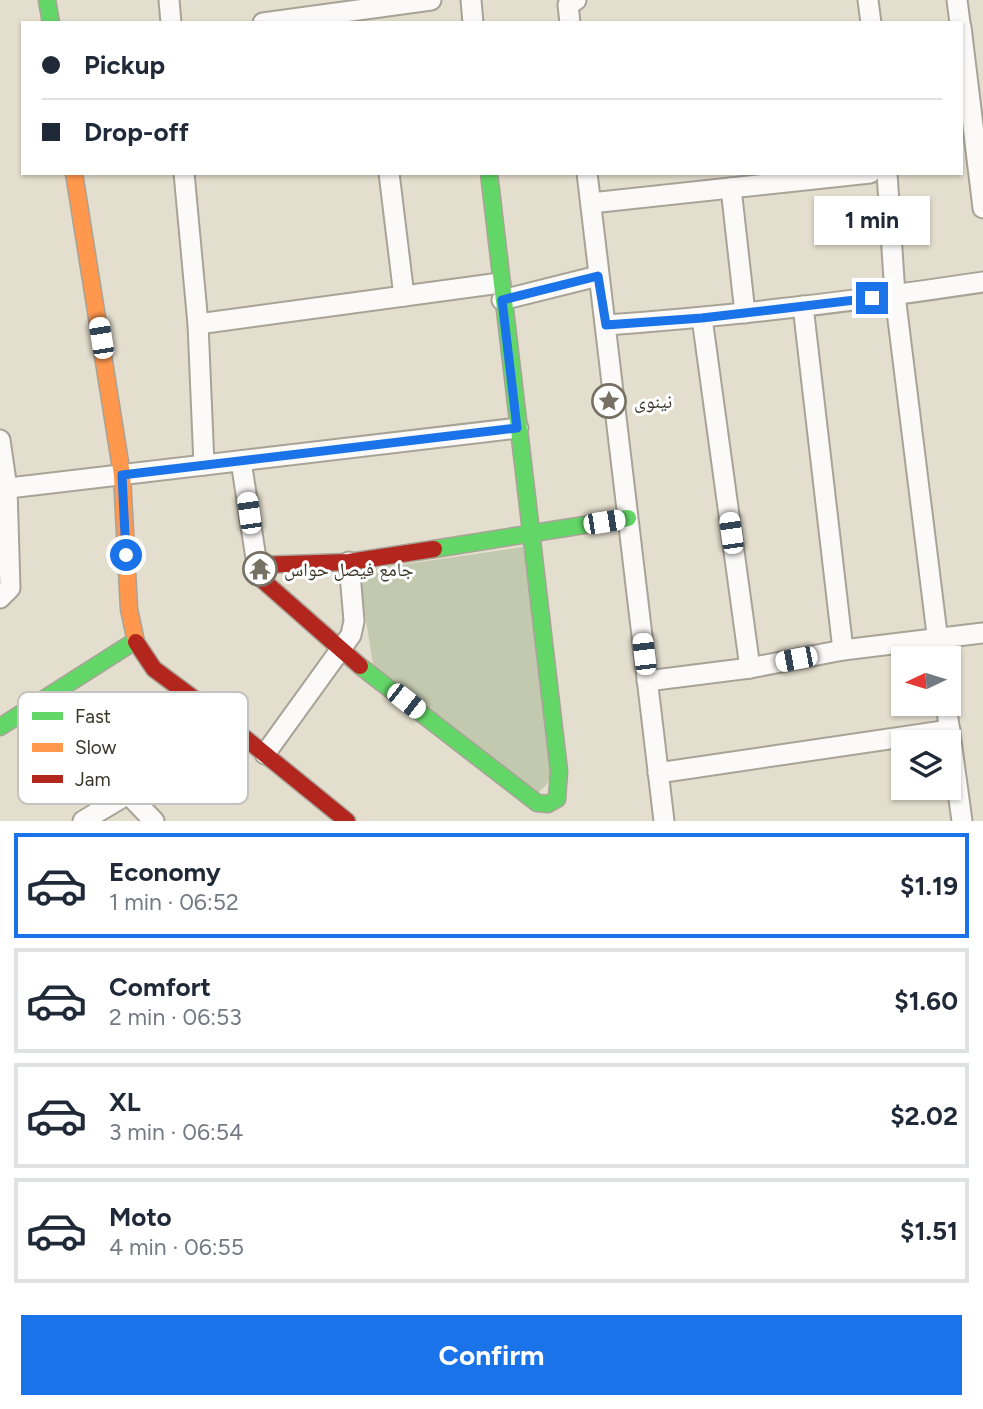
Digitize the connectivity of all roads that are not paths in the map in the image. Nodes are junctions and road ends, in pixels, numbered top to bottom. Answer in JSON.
{"nodes":[{"id":1,"x":47,"y":0,"type":"edge"},
{"id":2,"x":169,"y":0,"type":"edge"},
{"id":3,"x":431,"y":0,"type":"edge"},
{"id":4,"x":471,"y":0,"type":"edge"},
{"id":5,"x":576,"y":0,"type":"edge"},
{"id":6,"x":868,"y":0,"type":"edge"},
{"id":7,"x":957,"y":0,"type":"edge"},
{"id":8,"x":51,"y":21,"type":"edge"},
{"id":9,"x":171,"y":21,"type":"edge"},
{"id":10,"x":278,"y":21,"type":"edge"},
{"id":11,"x":473,"y":21,"type":"edge"},
{"id":12,"x":570,"y":21,"type":"edge"},
{"id":13,"x":871,"y":21,"type":"edge"},
{"id":14,"x":960,"y":21,"type":"edge"},
{"id":15,"x":963,"y":49,"type":"edge"},
{"id":16,"x":75,"y":175,"type":"edge"},
{"id":17,"x":184,"y":175,"type":"edge"},
{"id":18,"x":389,"y":175,"type":"edge"},
{"id":19,"x":489,"y":175,"type":"edge"},
{"id":20,"x":587,"y":175,"type":"edge"},
{"id":21,"x":833,"y":175,"type":"edge"},
{"id":22,"x":887,"y":175,"type":"edge"},
{"id":23,"x":778,"y":178,"type":"edge"},
{"id":24,"x":731,"y":188,"type":"junction"},
{"id":25,"x":591,"y":203,"type":"junction"},
{"id":26,"x":983,"y":208,"type":"edge"},
{"id":27,"x":598,"y":276,"type":"junction"},
{"id":28,"x":983,"y":282,"type":"edge"},
{"id":29,"x":501,"y":291,"type":"junction"},
{"id":30,"x":895,"y":295,"type":"junction"},
{"id":31,"x":404,"y":296,"type":"junction"},
{"id":32,"x":803,"y":306,"type":"junction"},
{"id":33,"x":745,"y":313,"type":"junction"},
{"id":34,"x":702,"y":318,"type":"junction"},
{"id":35,"x":198,"y":324,"type":"junction"},
{"id":36,"x":606,"y":325,"type":"junction"},
{"id":37,"x":517,"y":428,"type":"junction"},
{"id":38,"x":0,"y":440,"type":"edge"},
{"id":39,"x":242,"y":461,"type":"junction"},
{"id":40,"x":204,"y":465,"type":"junction"},
{"id":41,"x":122,"y":475,"type":"junction"},
{"id":42,"x":4,"y":489,"type":"edge"},
{"id":43,"x":628,"y":518,"type":"junction"},
{"id":44,"x":532,"y":533,"type":"junction"},
{"id":45,"x":349,"y":562,"type":"junction"},
{"id":46,"x":257,"y":565,"type":"junction"},
{"id":47,"x":0,"y":598,"type":"edge"},
{"id":48,"x":983,"y":633,"type":"edge"},
{"id":49,"x":938,"y":637,"type":"junction"},
{"id":50,"x":135,"y":640,"type":"junction"},
{"id":51,"x":939,"y":646,"type":"edge"},
{"id":52,"x":340,"y":650,"type":"junction"},
{"id":53,"x":843,"y":650,"type":"junction"},
{"id":54,"x":750,"y":667,"type":"junction"},
{"id":55,"x":648,"y":681,"type":"junction"},
{"id":56,"x":54,"y":692,"type":"edge"},
{"id":57,"x":185,"y":692,"type":"edge"},
{"id":58,"x":18,"y":715,"type":"edge"},
{"id":59,"x":948,"y":716,"type":"edge"},
{"id":60,"x":0,"y":727,"type":"edge"},
{"id":61,"x":950,"y":730,"type":"edge"},
{"id":62,"x":891,"y":739,"type":"edge"},
{"id":63,"x":248,"y":740,"type":"edge"},
{"id":64,"x":265,"y":754,"type":"junction"},
{"id":65,"x":658,"y":773,"type":"junction"},
{"id":66,"x":959,"y":800,"type":"edge"},
{"id":67,"x":111,"y":804,"type":"edge"},
{"id":68,"x":138,"y":804,"type":"edge"},
{"id":69,"x":337,"y":818,"type":"edge"},
{"id":70,"x":83,"y":821,"type":"edge"},
{"id":71,"x":154,"y":821,"type":"edge"},
{"id":72,"x":664,"y":821,"type":"edge"},
{"id":73,"x":962,"y":821,"type":"edge"}],
"edges":[{"from":1,"to":8,"type":"street"},
{"from":2,"to":9,"type":"street"},
{"from":3,"to":10,"type":"street"},
{"from":4,"to":11,"type":"street"},
{"from":5,"to":12,"type":"street"},
{"from":6,"to":13,"type":"street"},
{"from":7,"to":14,"type":"street"},
{"from":15,"to":26,"type":"street"},
{"from":16,"to":41,"type":"street"},
{"from":17,"to":35,"type":"street"},
{"from":18,"to":31,"type":"street"},
{"from":19,"to":29,"type":"street"},
{"from":20,"to":25,"type":"street"},
{"from":21,"to":23,"type":"street"},
{"from":22,"to":30,"type":"street"},
{"from":23,"to":24,"type":"street"},
{"from":24,"to":25,"type":"street"},
{"from":24,"to":33,"type":"street"},
{"from":25,"to":27,"type":"street"},
{"from":27,"to":29,"type":"street"},
{"from":27,"to":36,"type":"street"},
{"from":28,"to":30,"type":"street"},
{"from":29,"to":31,"type":"street"},
{"from":29,"to":37,"type":"street"},
{"from":30,"to":32,"type":"street"},
{"from":30,"to":49,"type":"street"},
{"from":31,"to":35,"type":"street"},
{"from":32,"to":33,"type":"street"},
{"from":32,"to":53,"type":"street"},
{"from":33,"to":34,"type":"street"},
{"from":34,"to":36,"type":"street"},
{"from":34,"to":54,"type":"street"},
{"from":35,"to":40,"type":"street"},
{"from":36,"to":43,"type":"street"},
{"from":37,"to":39,"type":"street"},
{"from":37,"to":44,"type":"street"},
{"from":38,"to":42,"type":"street"},
{"from":39,"to":40,"type":"street"},
{"from":39,"to":46,"type":"street"},
{"from":40,"to":41,"type":"street"},
{"from":41,"to":42,"type":"street"},
{"from":41,"to":50,"type":"street"},
{"from":42,"to":47,"type":"street"},
{"from":43,"to":44,"type":"street"},
{"from":43,"to":55,"type":"street"},
{"from":44,"to":45,"type":"street"},
{"from":44,"to":52,"type":"street"},
{"from":45,"to":46,"type":"street"},
{"from":45,"to":52,"type":"street"},
{"from":46,"to":52,"type":"street"},
{"from":48,"to":49,"type":"street"},
{"from":49,"to":51,"type":"street"},
{"from":49,"to":53,"type":"street"},
{"from":50,"to":56,"type":"street"},
{"from":50,"to":57,"type":"street"},
{"from":52,"to":64,"type":"street"},
{"from":53,"to":54,"type":"street"},
{"from":54,"to":55,"type":"street"},
{"from":55,"to":65,"type":"street"},
{"from":58,"to":60,"type":"street"},
{"from":59,"to":61,"type":"street"},
{"from":62,"to":65,"type":"street"},
{"from":63,"to":64,"type":"street"},
{"from":64,"to":69,"type":"street"},
{"from":65,"to":72,"type":"street"},
{"from":66,"to":73,"type":"street"},
{"from":67,"to":70,"type":"street"},
{"from":68,"to":71,"type":"street"}]}
